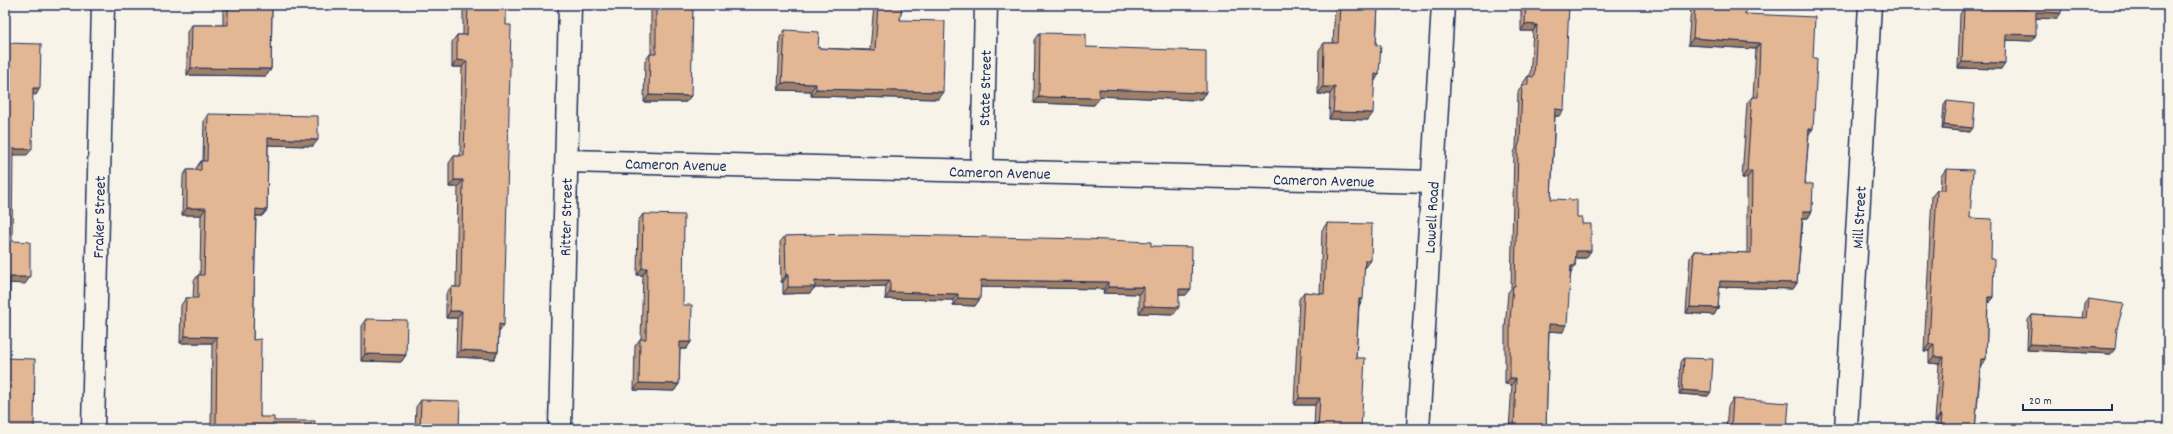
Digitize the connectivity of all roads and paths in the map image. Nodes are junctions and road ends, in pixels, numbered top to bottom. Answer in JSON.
{"nodes":[{"id":1,"x":103,"y":5,"type":"edge"},
{"id":2,"x":570,"y":5,"type":"edge"},
{"id":3,"x":986,"y":5,"type":"edge"},
{"id":4,"x":1443,"y":5,"type":"edge"},
{"id":5,"x":1870,"y":5,"type":"edge"},
{"id":6,"x":566,"y":161,"type":"junction"},
{"id":7,"x":982,"y":171,"type":"junction"},
{"id":8,"x":1432,"y":182,"type":"junction"},
{"id":9,"x":92,"y":429,"type":"edge"},
{"id":10,"x":560,"y":429,"type":"edge"},
{"id":11,"x":1418,"y":429,"type":"edge"},
{"id":12,"x":1846,"y":429,"type":"edge"}],
"edges":[{"from":1,"to":9,"type":"street","name":"Fraker Street"},
{"from":2,"to":6,"type":"street","name":"Ritter Street"},
{"from":3,"to":7,"type":"street","name":"State Street"},
{"from":4,"to":8,"type":"street","name":"Lowell Road"},
{"from":5,"to":12,"type":"street","name":"Mill Street"},
{"from":6,"to":7,"type":"street","name":"Cameron Avenue"},
{"from":6,"to":10,"type":"street","name":"Ritter Street"},
{"from":7,"to":8,"type":"street","name":"Cameron Avenue"},
{"from":8,"to":11,"type":"street","name":"Lowell Road"}]}
